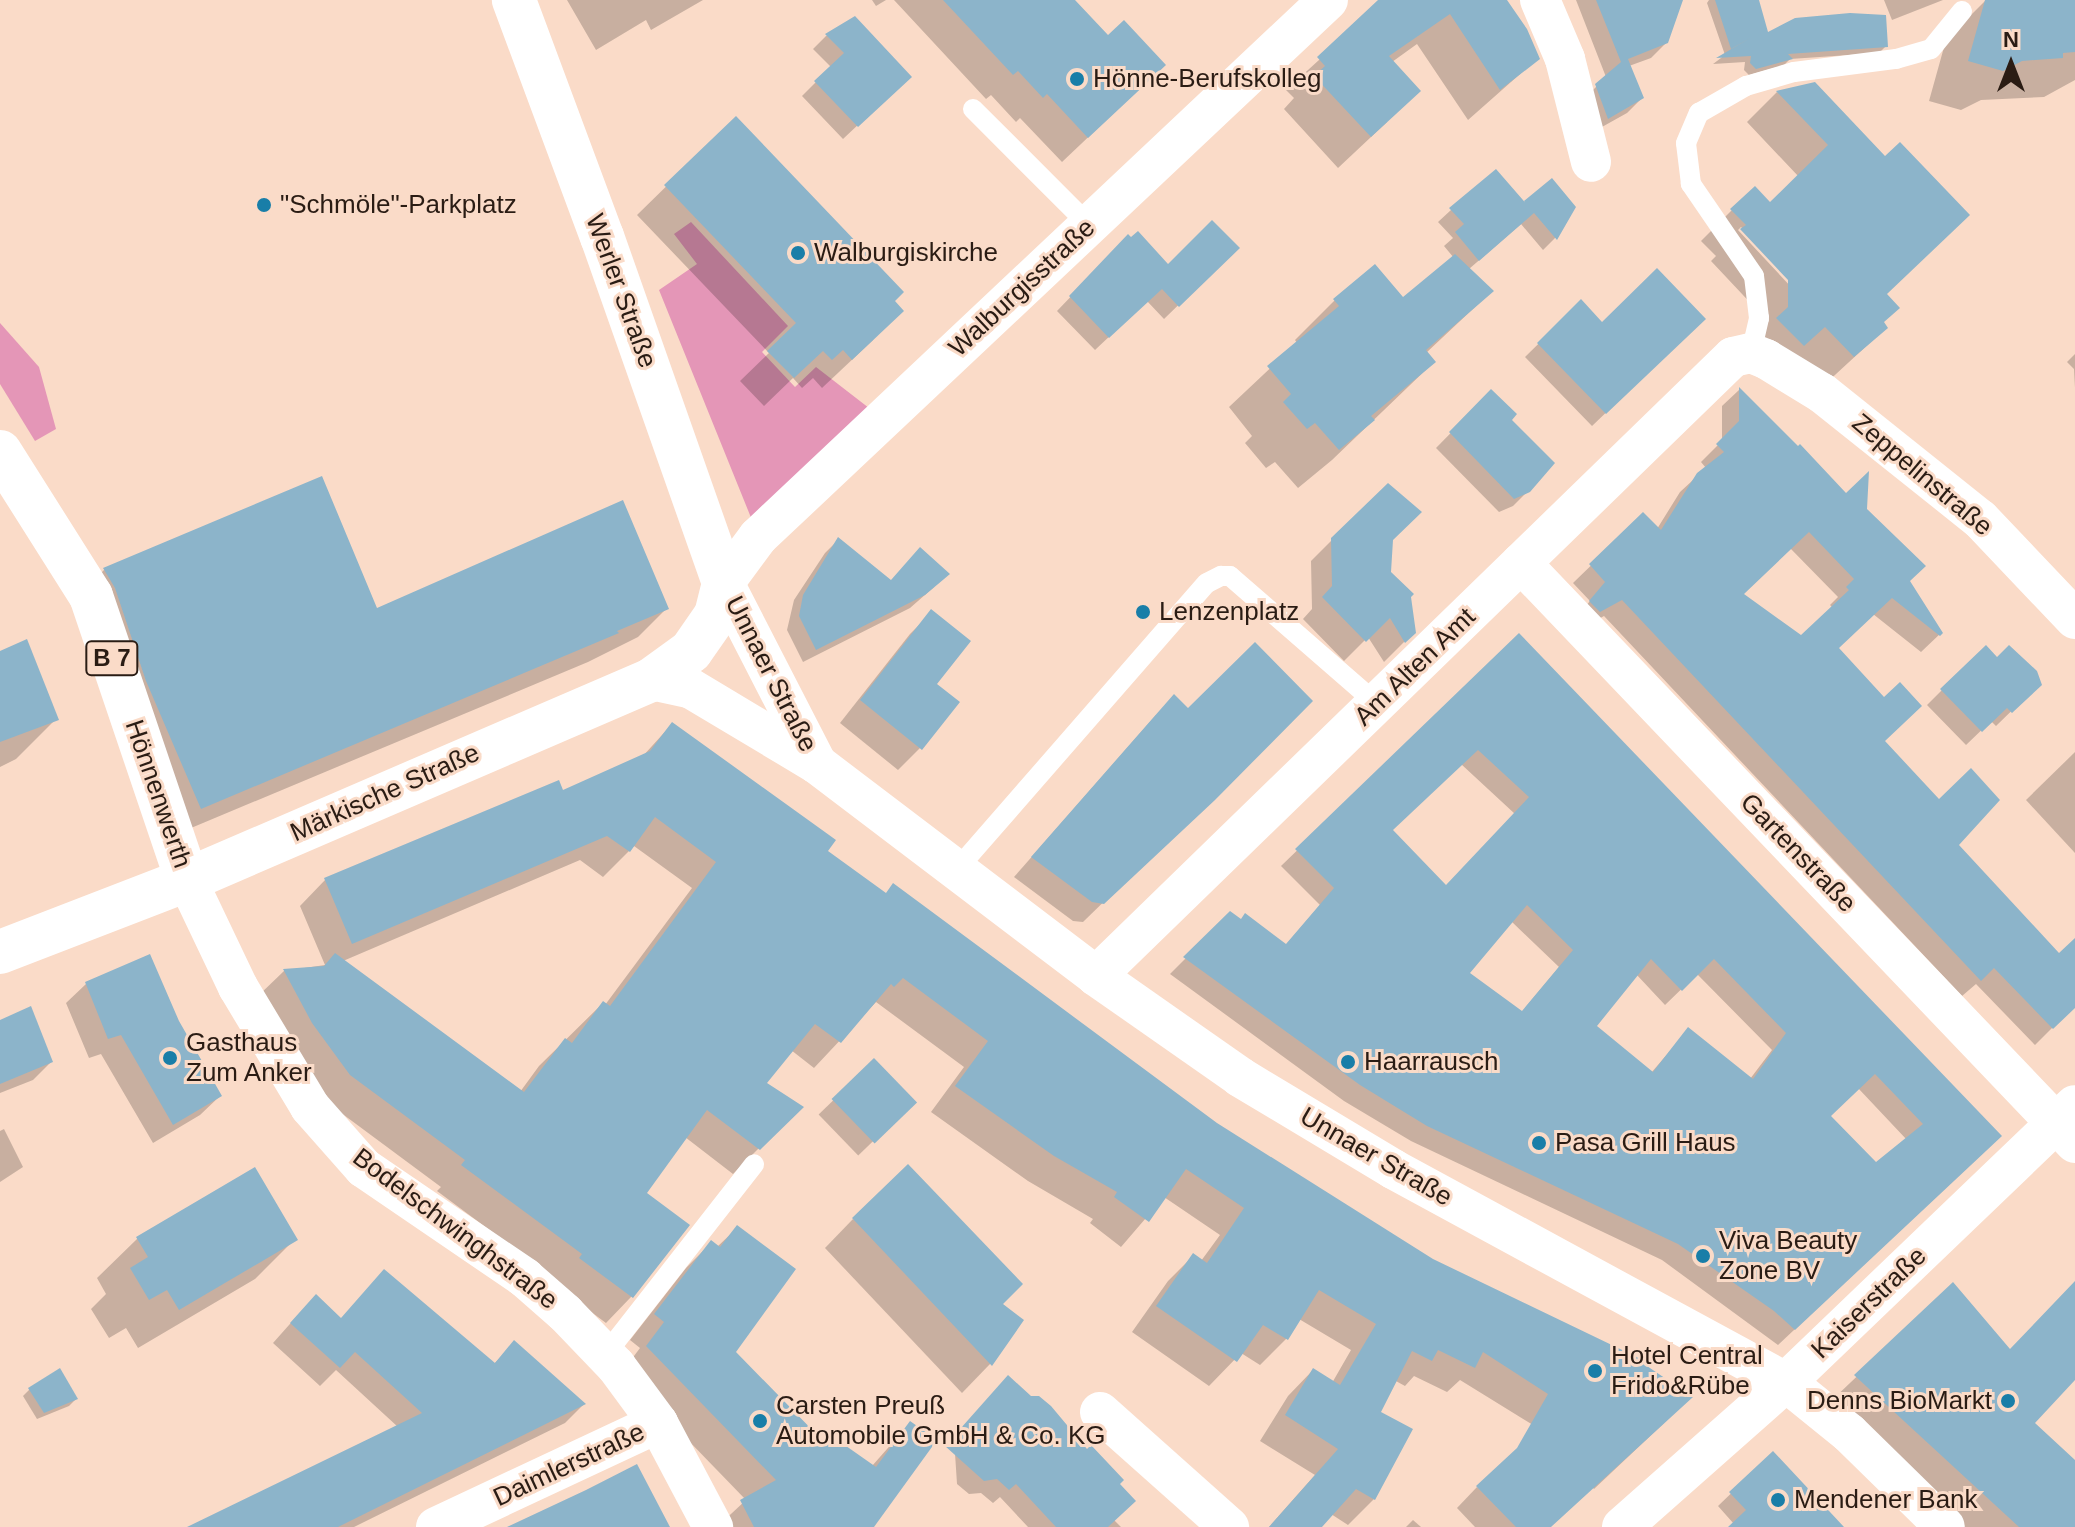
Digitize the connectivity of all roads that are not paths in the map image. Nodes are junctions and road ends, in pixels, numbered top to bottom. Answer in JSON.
{"nodes":[{"id":1,"x":514,"y":0,"type":"edge"},
{"id":2,"x":1328,"y":0,"type":"edge"},
{"id":3,"x":1540,"y":0,"type":"edge"},
{"id":4,"x":1962,"y":11,"type":"dead end"},
{"id":5,"x":973,"y":109,"type":"dead end"},
{"id":6,"x":1591,"y":162,"type":"dead end"},
{"id":7,"x":1089,"y":225,"type":"junction"},
{"id":8,"x":1742,"y":355,"type":"junction"},
{"id":9,"x":0,"y":452,"type":"edge"},
{"id":10,"x":1521,"y":563,"type":"junction"},
{"id":11,"x":724,"y":583,"type":"junction"},
{"id":12,"x":2075,"y":619,"type":"edge"},
{"id":13,"x":651,"y":680,"type":"junction"},
{"id":14,"x":1377,"y":704,"type":"junction"},
{"id":15,"x":817,"y":764,"type":"junction"},
{"id":16,"x":958,"y":868,"type":"junction"},
{"id":17,"x":187,"y":880,"type":"junction"},
{"id":18,"x":0,"y":952,"type":"edge"},
{"id":19,"x":1096,"y":976,"type":"junction"},
{"id":20,"x":2069,"y":1124,"type":"edge"},
{"id":21,"x":754,"y":1164,"type":"dead end"},
{"id":22,"x":605,"y":1355,"type":"junction"},
{"id":23,"x":1786,"y":1382,"type":"junction"},
{"id":24,"x":1100,"y":1412,"type":"dead end"},
{"id":25,"x":658,"y":1423,"type":"junction"},
{"id":26,"x":436,"y":1527,"type":"edge"},
{"id":27,"x":713,"y":1527,"type":"edge"},
{"id":28,"x":1229,"y":1527,"type":"edge"},
{"id":29,"x":1622,"y":1527,"type":"edge"},
{"id":30,"x":1945,"y":1527,"type":"edge"}],
"edges":[{"from":1,"to":11,"type":"main road","name":"Werler Straße"},
{"from":2,"to":7,"type":"street","name":"Walburgisstraße"},
{"from":3,"to":6,"type":"street"},
{"from":4,"to":8,"type":"lane"},
{"from":5,"to":7,"type":"lane"},
{"from":7,"to":11,"type":"street","name":"Walburgisstraße"},
{"from":8,"to":10,"type":"street","name":"Am Alten Amt"},
{"from":8,"to":12,"type":"street","name":"Zeppelinstraße"},
{"from":9,"to":17,"type":"main road","name":"Hönnenwerth","number":"B 7"},
{"from":10,"to":14,"type":"street","name":"Am Alten Amt"},
{"from":10,"to":20,"type":"street","name":"Gartenstraße"},
{"from":11,"to":13,"type":"main road","name":"Märkische Straße"},
{"from":11,"to":15,"type":"street","name":"Unnaer Straße"},
{"from":13,"to":15,"type":"street","name":"Unnaer Straße"},
{"from":13,"to":17,"type":"main road","name":"Märkische Straße"},
{"from":14,"to":16,"type":"lane"},
{"from":14,"to":19,"type":"street","name":"Am Alten Amt"},
{"from":15,"to":16,"type":"street","name":"Unnaer Straße"},
{"from":16,"to":19,"type":"street","name":"Unnaer Straße"},
{"from":17,"to":18,"type":"main road","name":"Märkische Straße"},
{"from":17,"to":22,"type":"street","name":"Bodelschwinghstraße"},
{"from":19,"to":23,"type":"street","name":"Unnaer Straße"},
{"from":20,"to":23,"type":"street","name":"Kaiserstraße"},
{"from":21,"to":22,"type":"lane"},
{"from":22,"to":25,"type":"street","name":"Bodelschwinghstraße"},
{"from":23,"to":29,"type":"street","name":"Kaiserstraße"},
{"from":23,"to":30,"type":"street","name":"Unnaer Straße"},
{"from":24,"to":28,"type":"street"},
{"from":25,"to":26,"type":"street","name":"Daimlerstraße"},
{"from":25,"to":27,"type":"street","name":"Bodelschwinghstraße"}]}
